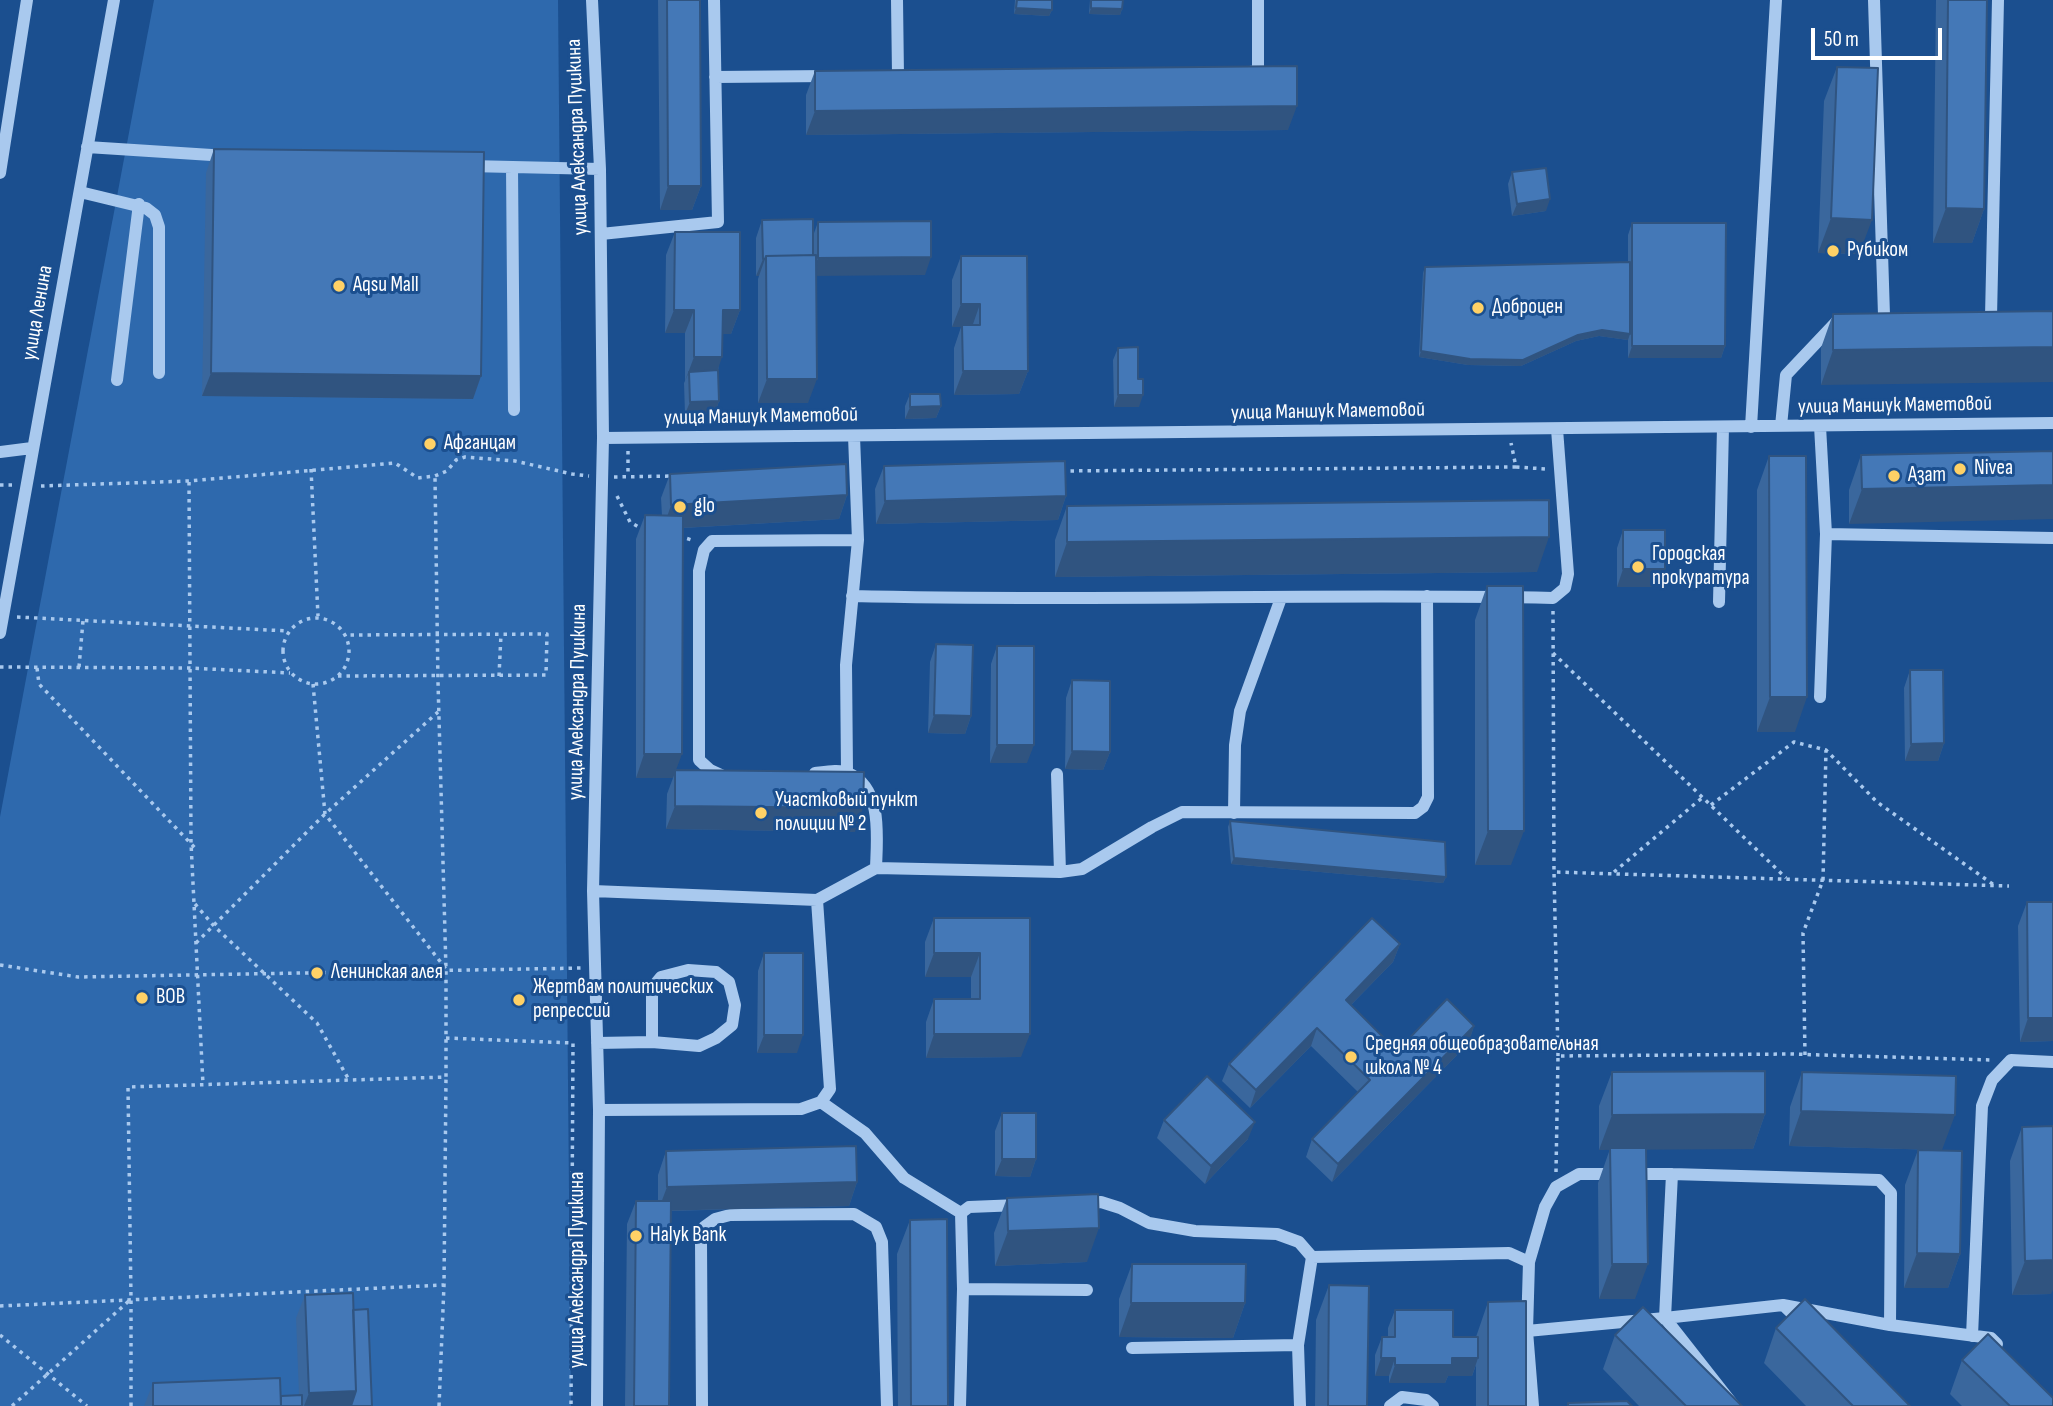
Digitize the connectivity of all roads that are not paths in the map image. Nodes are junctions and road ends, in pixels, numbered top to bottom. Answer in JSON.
{"nodes":[{"id":1,"x":27,"y":0,"type":"edge"},
{"id":2,"x":114,"y":0,"type":"edge"},
{"id":3,"x":592,"y":0,"type":"edge"},
{"id":4,"x":713,"y":0,"type":"edge"},
{"id":5,"x":897,"y":0,"type":"edge"},
{"id":6,"x":1258,"y":0,"type":"edge"},
{"id":7,"x":1776,"y":0,"type":"edge"},
{"id":8,"x":1874,"y":0,"type":"edge"},
{"id":9,"x":1998,"y":0,"type":"edge"},
{"id":10,"x":1231,"y":72,"type":"edge"},
{"id":11,"x":884,"y":75,"type":"edge"},
{"id":12,"x":898,"y":75,"type":"junction"},
{"id":13,"x":912,"y":75,"type":"edge"},
{"id":14,"x":844,"y":76,"type":"edge"},
{"id":15,"x":715,"y":77,"type":"junction"},
{"id":16,"x":88,"y":147,"type":"junction"},
{"id":17,"x":246,"y":157,"type":"edge"},
{"id":18,"x":1,"y":158,"type":"edge"},
{"id":19,"x":461,"y":166,"type":"edge"},
{"id":20,"x":512,"y":167,"type":"junction"},
{"id":21,"x":600,"y":169,"type":"junction"},
{"id":22,"x":0,"y":173,"type":"edge"},
{"id":23,"x":79,"y":192,"type":"junction"},
{"id":24,"x":139,"y":204,"type":"junction"},
{"id":25,"x":601,"y":234,"type":"junction"},
{"id":26,"x":1844,"y":314,"type":"edge"},
{"id":27,"x":1884,"y":315,"type":"edge"},
{"id":28,"x":1991,"y":317,"type":"edge"},
{"id":29,"x":159,"y":373,"type":"dead end"},
{"id":30,"x":117,"y":380,"type":"dead end"},
{"id":31,"x":514,"y":410,"type":"dead end"},
{"id":32,"x":2053,"y":423,"type":"edge"},
{"id":33,"x":1751,"y":426,"type":"junction"},
{"id":34,"x":1781,"y":426,"type":"junction"},
{"id":35,"x":1820,"y":426,"type":"junction"},
{"id":36,"x":1723,"y":427,"type":"junction"},
{"id":37,"x":1557,"y":429,"type":"junction"},
{"id":38,"x":855,"y":436,"type":"junction"},
{"id":39,"x":603,"y":438,"type":"junction"},
{"id":40,"x":32,"y":449,"type":"junction"},
{"id":41,"x":0,"y":452,"type":"edge"},
{"id":42,"x":1826,"y":534,"type":"junction"},
{"id":43,"x":2053,"y":538,"type":"edge"},
{"id":44,"x":858,"y":540,"type":"junction"},
{"id":45,"x":852,"y":596,"type":"junction"},
{"id":46,"x":1427,"y":596,"type":"junction"},
{"id":47,"x":1281,"y":598,"type":"junction"},
{"id":48,"x":1719,"y":601,"type":"dead end"},
{"id":49,"x":0,"y":633,"type":"edge"},
{"id":50,"x":1820,"y":697,"type":"dead end"},
{"id":51,"x":847,"y":771,"type":"junction"},
{"id":52,"x":806,"y":773,"type":"edge"},
{"id":53,"x":1058,"y":774,"type":"dead end"},
{"id":54,"x":737,"y":775,"type":"edge"},
{"id":55,"x":1234,"y":813,"type":"junction"},
{"id":56,"x":876,"y":868,"type":"junction"},
{"id":57,"x":1060,"y":872,"type":"junction"},
{"id":58,"x":593,"y":891,"type":"junction"},
{"id":59,"x":817,"y":900,"type":"junction"},
{"id":60,"x":652,"y":1042,"type":"junction"},
{"id":61,"x":597,"y":1043,"type":"junction"},
{"id":62,"x":2053,"y":1062,"type":"edge"},
{"id":63,"x":821,"y":1102,"type":"junction"},
{"id":64,"x":598,"y":1110,"type":"junction"},
{"id":65,"x":1672,"y":1174,"type":"junction"},
{"id":66,"x":1074,"y":1203,"type":"edge"},
{"id":67,"x":1035,"y":1205,"type":"edge"},
{"id":68,"x":961,"y":1213,"type":"junction"},
{"id":69,"x":1312,"y":1257,"type":"junction"},
{"id":70,"x":1529,"y":1262,"type":"junction"},
{"id":71,"x":964,"y":1289,"type":"junction"},
{"id":72,"x":1087,"y":1290,"type":"dead end"},
{"id":73,"x":1783,"y":1305,"type":"junction"},
{"id":74,"x":1665,"y":1318,"type":"junction"},
{"id":75,"x":1890,"y":1325,"type":"junction"},
{"id":76,"x":1527,"y":1331,"type":"junction"},
{"id":77,"x":1812,"y":1332,"type":"edge"},
{"id":78,"x":1972,"y":1336,"type":"junction"},
{"id":79,"x":1298,"y":1345,"type":"junction"},
{"id":80,"x":1132,"y":1348,"type":"dead end"},
{"id":81,"x":2009,"y":1355,"type":"edge"},
{"id":82,"x":597,"y":1406,"type":"edge"},
{"id":83,"x":702,"y":1406,"type":"edge"},
{"id":84,"x":887,"y":1406,"type":"edge"},
{"id":85,"x":960,"y":1406,"type":"edge"},
{"id":86,"x":1300,"y":1406,"type":"edge"},
{"id":87,"x":1390,"y":1406,"type":"edge"},
{"id":88,"x":1433,"y":1406,"type":"edge"},
{"id":89,"x":1533,"y":1406,"type":"edge"},
{"id":90,"x":1734,"y":1406,"type":"edge"}],
"edges":[{"from":1,"to":18,"type":"street"},
{"from":2,"to":16,"type":"street","name":"улица Ленина"},
{"from":3,"to":21,"type":"street","name":"улица Александра Пушкина"},
{"from":4,"to":15,"type":"street"},
{"from":5,"to":12,"type":"street"},
{"from":6,"to":10,"type":"street"},
{"from":7,"to":33,"type":"street"},
{"from":8,"to":27,"type":"street"},
{"from":9,"to":28,"type":"street"},
{"from":11,"to":12,"type":"street"},
{"from":12,"to":13,"type":"street"},
{"from":14,"to":15,"type":"street"},
{"from":15,"to":25,"type":"street"},
{"from":16,"to":17,"type":"street"},
{"from":16,"to":23,"type":"street","name":"улица Ленина"},
{"from":18,"to":22,"type":"street"},
{"from":19,"to":20,"type":"street"},
{"from":20,"to":21,"type":"street"},
{"from":20,"to":31,"type":"street"},
{"from":21,"to":25,"type":"street","name":"улица Александра Пушкина"},
{"from":23,"to":24,"type":"street"},
{"from":23,"to":40,"type":"street","name":"улица Ленина"},
{"from":24,"to":29,"type":"street"},
{"from":24,"to":30,"type":"street"},
{"from":25,"to":39,"type":"street","name":"улица Александра Пушкина"},
{"from":26,"to":34,"type":"street"},
{"from":32,"to":35,"type":"street","name":"улица Маншук Маметовой"},
{"from":33,"to":34,"type":"street","name":"улица Маншук Маметовой"},
{"from":33,"to":36,"type":"street","name":"улица Маншук Маметовой"},
{"from":34,"to":35,"type":"street","name":"улица Маншук Маметовой"},
{"from":35,"to":42,"type":"street"},
{"from":36,"to":37,"type":"street","name":"улица Маншук Маметовой"},
{"from":36,"to":48,"type":"street"},
{"from":37,"to":38,"type":"street","name":"улица Маншук Маметовой"},
{"from":37,"to":46,"type":"street"},
{"from":38,"to":39,"type":"street","name":"улица Маншук Маметовой"},
{"from":38,"to":44,"type":"street"},
{"from":39,"to":58,"type":"street","name":"улица Александра Пушкина"},
{"from":40,"to":41,"type":"street"},
{"from":40,"to":49,"type":"street","name":"улица Ленина"},
{"from":42,"to":43,"type":"street"},
{"from":42,"to":50,"type":"street"},
{"from":44,"to":45,"type":"street"},
{"from":44,"to":54,"type":"street"},
{"from":45,"to":47,"type":"street"},
{"from":45,"to":51,"type":"street"},
{"from":46,"to":47,"type":"street"},
{"from":46,"to":55,"type":"street"},
{"from":47,"to":55,"type":"street"},
{"from":51,"to":52,"type":"street"},
{"from":51,"to":56,"type":"street"},
{"from":53,"to":57,"type":"street"},
{"from":55,"to":57,"type":"street"},
{"from":56,"to":57,"type":"street"},
{"from":56,"to":59,"type":"street"},
{"from":58,"to":59,"type":"street"},
{"from":58,"to":61,"type":"street","name":"улица Александра Пушкина"},
{"from":59,"to":63,"type":"street"},
{"from":60,"to":60,"type":"street"},
{"from":60,"to":61,"type":"street"},
{"from":61,"to":64,"type":"street","name":"улица Александра Пушкина"},
{"from":62,"to":78,"type":"street"},
{"from":63,"to":64,"type":"street"},
{"from":63,"to":68,"type":"street"},
{"from":64,"to":82,"type":"street","name":"улица Александра Пушкина"},
{"from":65,"to":70,"type":"street"},
{"from":65,"to":74,"type":"street"},
{"from":65,"to":75,"type":"street"},
{"from":66,"to":69,"type":"street"},
{"from":67,"to":68,"type":"street"},
{"from":68,"to":71,"type":"street"},
{"from":69,"to":70,"type":"street"},
{"from":69,"to":79,"type":"street"},
{"from":70,"to":76,"type":"street"},
{"from":71,"to":72,"type":"street"},
{"from":71,"to":85,"type":"street"},
{"from":73,"to":74,"type":"street"},
{"from":73,"to":75,"type":"street"},
{"from":73,"to":77,"type":"street"},
{"from":74,"to":76,"type":"street"},
{"from":74,"to":90,"type":"street"},
{"from":75,"to":78,"type":"street"},
{"from":76,"to":89,"type":"street"},
{"from":78,"to":81,"type":"street"},
{"from":79,"to":80,"type":"street"},
{"from":79,"to":86,"type":"street"},
{"from":83,"to":84,"type":"street"},
{"from":87,"to":88,"type":"street"}]}
